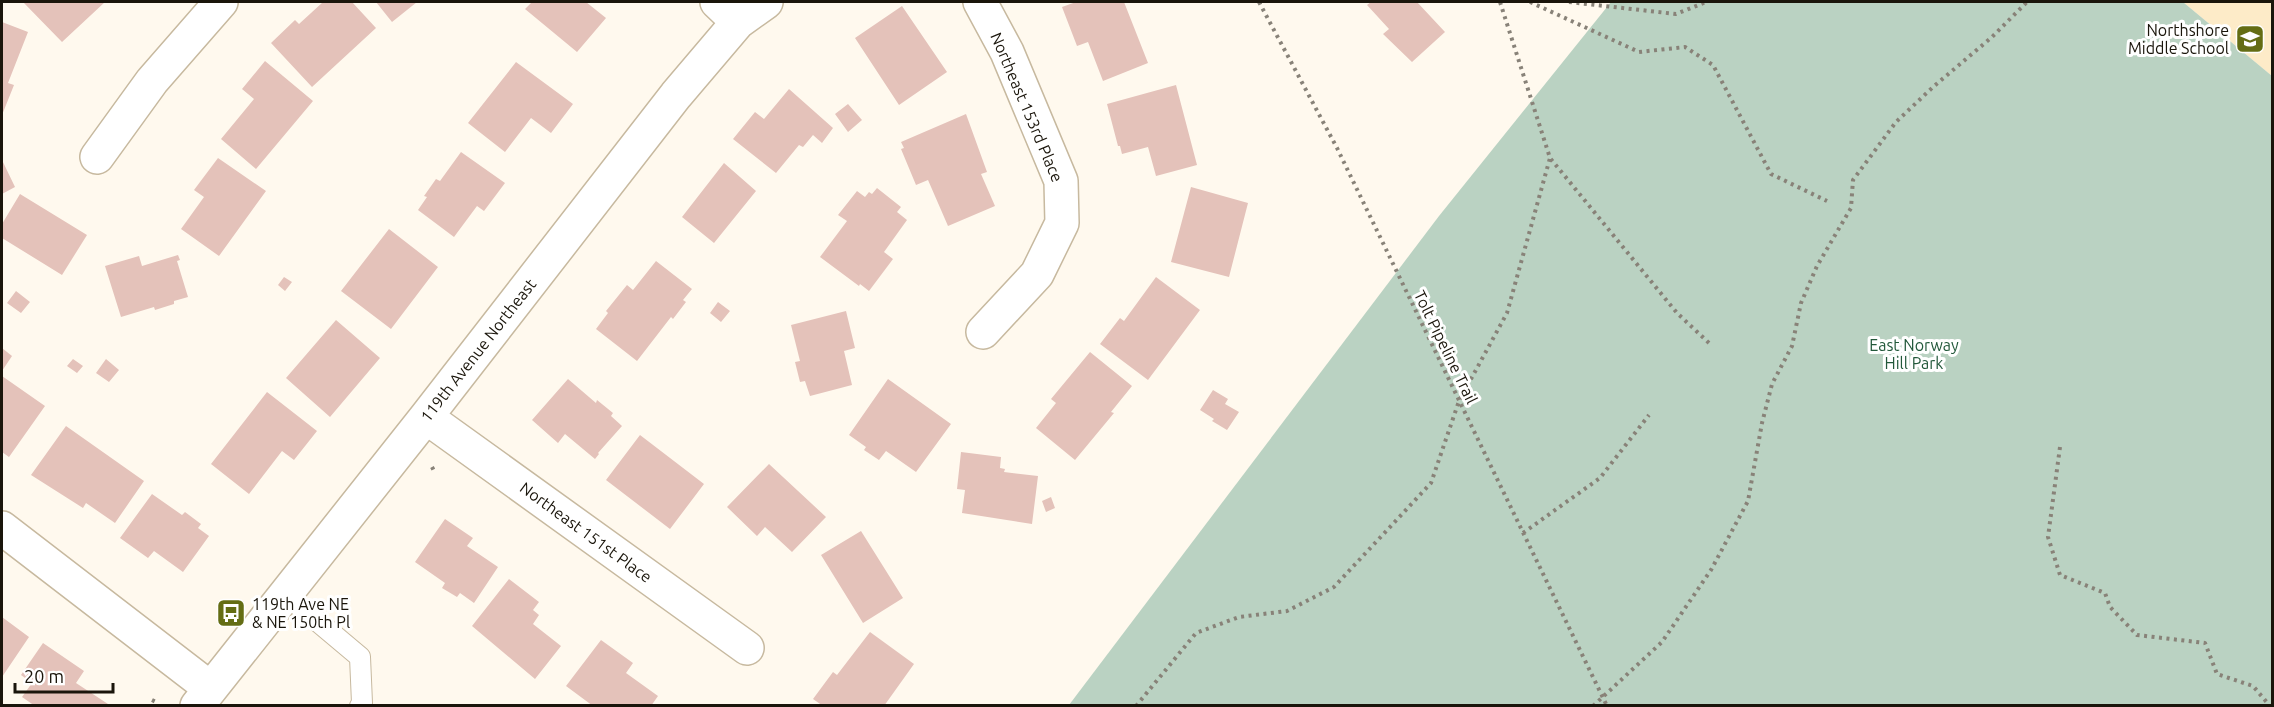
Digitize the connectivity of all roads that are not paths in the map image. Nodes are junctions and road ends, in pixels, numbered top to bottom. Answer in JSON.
{"nodes":[{"id":1,"x":221,"y":2,"type":"edge"},
{"id":2,"x":766,"y":2,"type":"edge"},
{"id":3,"x":980,"y":2,"type":"edge"},
{"id":4,"x":728,"y":12,"type":"edge"},
{"id":5,"x":97,"y":157,"type":"dead end"},
{"id":6,"x":983,"y":332,"type":"dead end"},
{"id":7,"x":426,"y":417,"type":"junction"},
{"id":8,"x":2,"y":528,"type":"edge"},
{"id":9,"x":285,"y":594,"type":"junction"},
{"id":10,"x":747,"y":648,"type":"dead end"},
{"id":11,"x":203,"y":697,"type":"edge"},
{"id":12,"x":360,"y":705,"type":"edge"}],
"edges":[{"from":1,"to":5,"type":"street"},
{"from":2,"to":4,"type":"street","name":"119th Avenue Northeast"},
{"from":3,"to":6,"type":"street","name":"Northeast 153rd Place"},
{"from":4,"to":7,"type":"street","name":"119th Avenue Northeast"},
{"from":7,"to":9,"type":"street","name":"119th Avenue Northeast"},
{"from":7,"to":10,"type":"street","name":"Northeast 151st Place"},
{"from":8,"to":11,"type":"street"},
{"from":9,"to":11,"type":"street","name":"119th Avenue Northeast"},
{"from":9,"to":12,"type":"lane"}]}
